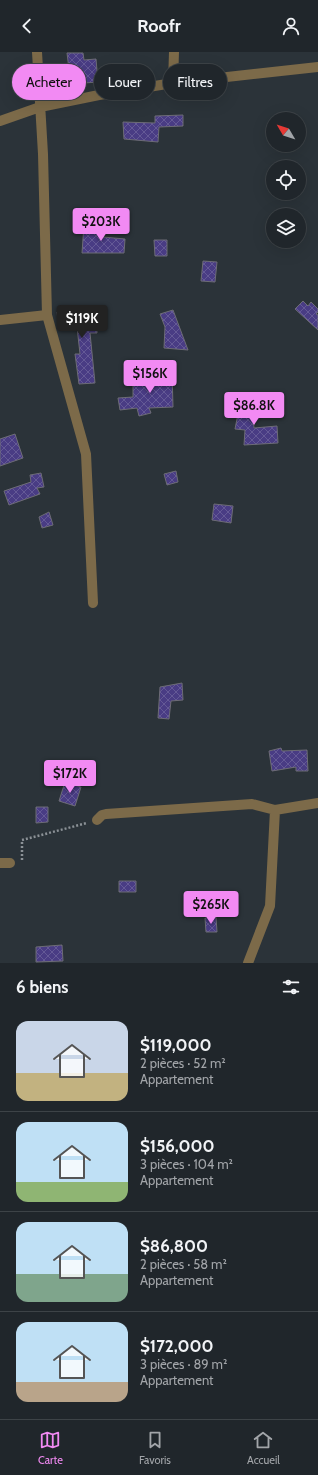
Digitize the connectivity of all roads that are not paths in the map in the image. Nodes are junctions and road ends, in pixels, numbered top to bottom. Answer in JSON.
{"nodes":[{"id":1,"x":37,"y":52,"type":"edge"},
{"id":2,"x":174,"y":52,"type":"edge"},
{"id":3,"x":174,"y":64,"type":"edge"},
{"id":4,"x":318,"y":67,"type":"edge"},
{"id":5,"x":227,"y":77,"type":"edge"},
{"id":6,"x":163,"y":85,"type":"edge"},
{"id":7,"x":40,"y":107,"type":"junction"},
{"id":8,"x":0,"y":121,"type":"edge"},
{"id":9,"x":47,"y":315,"type":"junction"},
{"id":10,"x":0,"y":320,"type":"edge"},
{"id":11,"x":93,"y":603,"type":"dead end"},
{"id":12,"x":318,"y":803,"type":"edge"},
{"id":13,"x":275,"y":810,"type":"junction"},
{"id":14,"x":97,"y":820,"type":"road end"},
{"id":15,"x":248,"y":963,"type":"edge"}],
"edges":[{"from":1,"to":7,"type":"street"},
{"from":2,"to":3,"type":"street"},
{"from":4,"to":5,"type":"street"},
{"from":6,"to":7,"type":"street"},
{"from":7,"to":8,"type":"street"},
{"from":7,"to":9,"type":"street"},
{"from":9,"to":10,"type":"street"},
{"from":9,"to":11,"type":"street"},
{"from":12,"to":13,"type":"street"},
{"from":13,"to":14,"type":"street"},
{"from":13,"to":15,"type":"street"}]}
